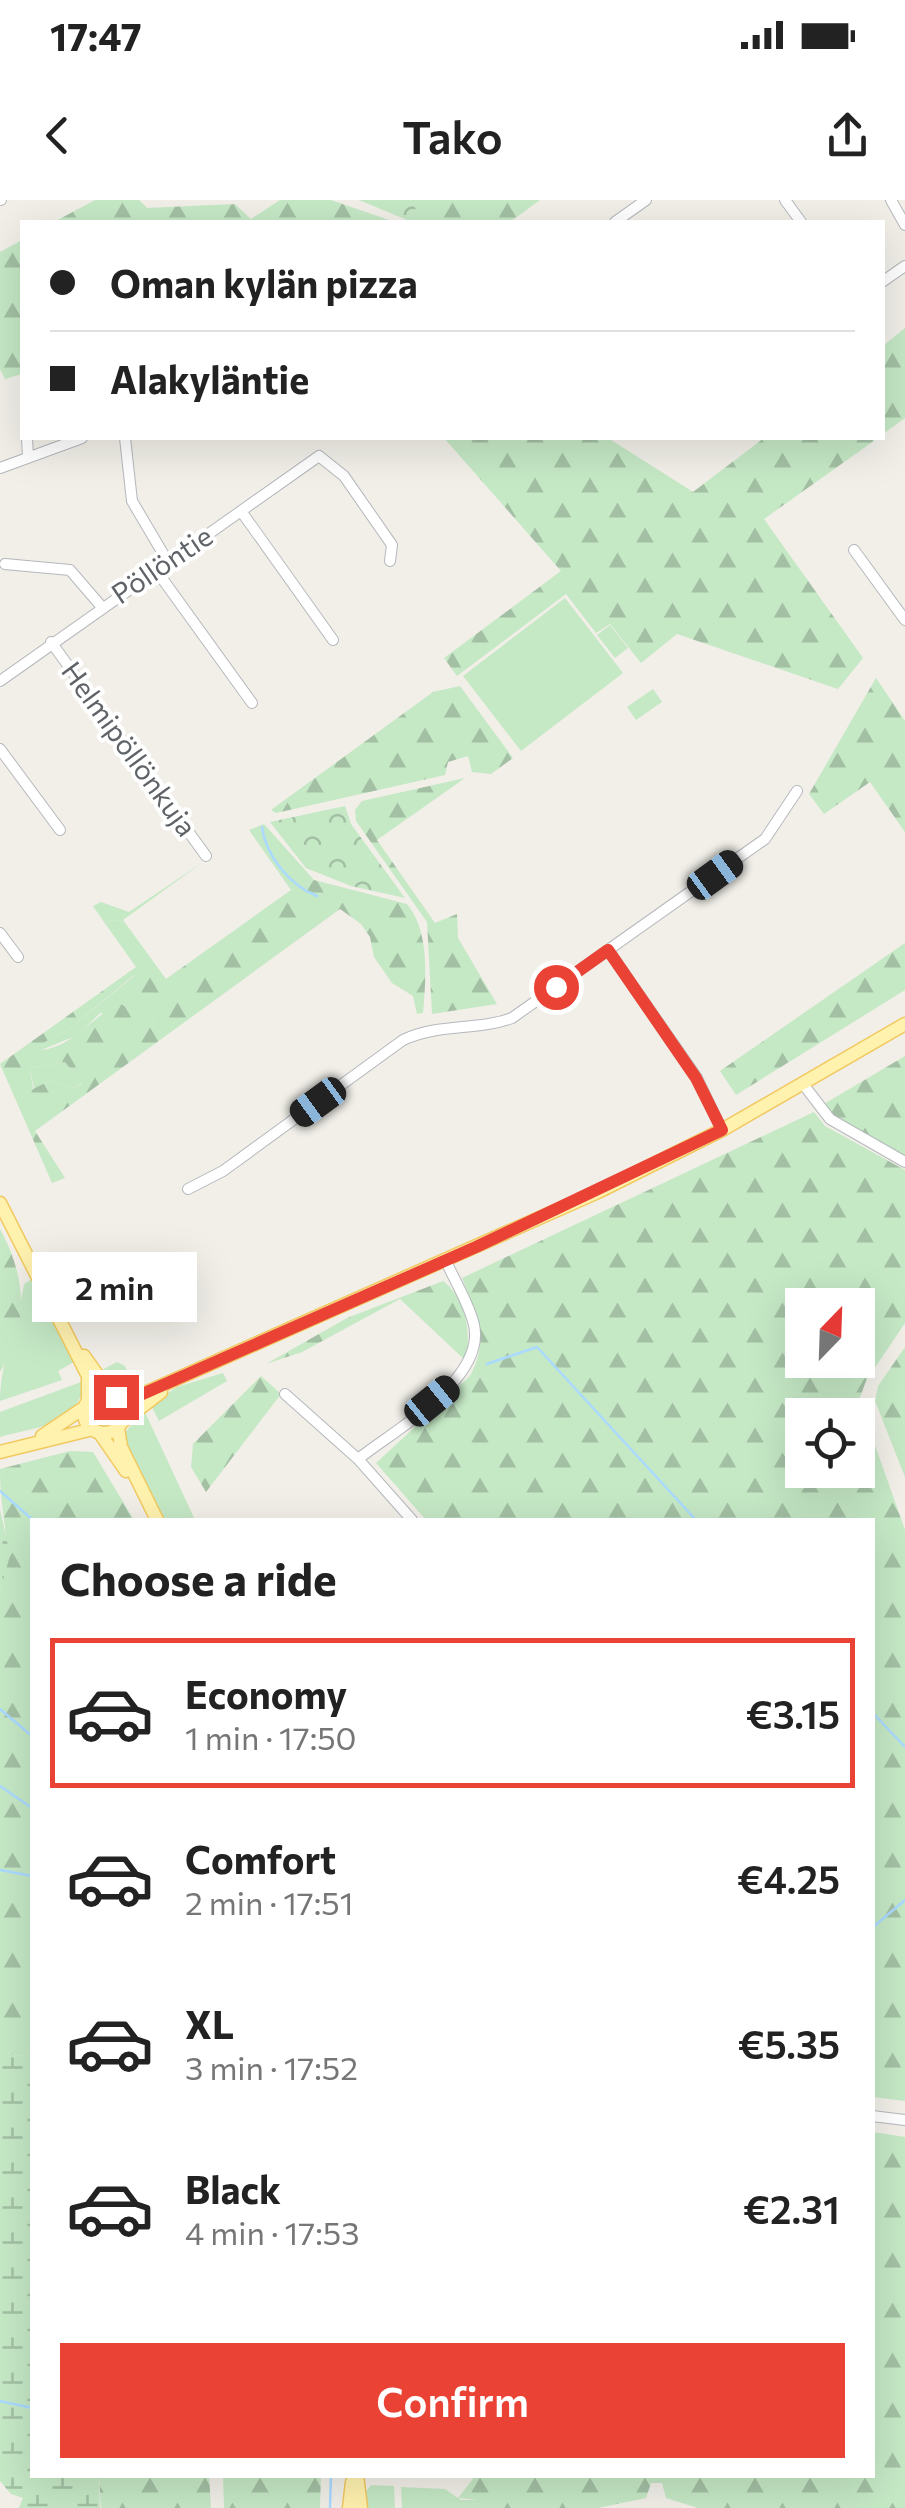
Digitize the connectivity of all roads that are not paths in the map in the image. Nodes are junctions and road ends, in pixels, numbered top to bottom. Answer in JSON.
{"nodes":[{"id":1,"x":646,"y":200,"type":"edge"},
{"id":2,"x":891,"y":200,"type":"edge"},
{"id":3,"x":618,"y":220,"type":"edge"},
{"id":4,"x":905,"y":224,"type":"edge"},
{"id":5,"x":27,"y":440,"type":"edge"},
{"id":6,"x":76,"y":440,"type":"edge"},
{"id":7,"x":125,"y":440,"type":"edge"},
{"id":8,"x":28,"y":457,"type":"junction"},
{"id":9,"x":0,"y":468,"type":"edge"},
{"id":10,"x":241,"y":511,"type":"junction"},
{"id":11,"x":854,"y":550,"type":"dead end"},
{"id":12,"x":390,"y":561,"type":"dead end"},
{"id":13,"x":168,"y":562,"type":"junction"},
{"id":14,"x":5,"y":564,"type":"dead end"},
{"id":15,"x":156,"y":570,"type":"junction"},
{"id":16,"x":101,"y":606,"type":"junction"},
{"id":17,"x":905,"y":620,"type":"edge"},
{"id":18,"x":333,"y":640,"type":"dead end"},
{"id":19,"x":51,"y":642,"type":"junction"},
{"id":20,"x":0,"y":681,"type":"edge"},
{"id":21,"x":252,"y":704,"type":"dead end"},
{"id":22,"x":0,"y":748,"type":"edge"},
{"id":23,"x":797,"y":791,"type":"dead end"},
{"id":24,"x":60,"y":830,"type":"dead end"},
{"id":25,"x":206,"y":856,"type":"dead end"},
{"id":26,"x":0,"y":933,"type":"edge"},
{"id":27,"x":608,"y":950,"type":"junction"},
{"id":28,"x":18,"y":957,"type":"dead end"},
{"id":29,"x":905,"y":1024,"type":"edge"},
{"id":30,"x":803,"y":1084,"type":"junction"},
{"id":31,"x":722,"y":1130,"type":"junction"},
{"id":32,"x":905,"y":1162,"type":"edge"},
{"id":33,"x":188,"y":1189,"type":"dead end"},
{"id":34,"x":0,"y":1203,"type":"edge"},
{"id":35,"x":446,"y":1261,"type":"junction"},
{"id":36,"x":72,"y":1341,"type":"junction"},
{"id":37,"x":192,"y":1372,"type":"junction"},
{"id":38,"x":285,"y":1394,"type":"dead end"},
{"id":39,"x":113,"y":1396,"type":"junction"},
{"id":40,"x":87,"y":1404,"type":"junction"},
{"id":41,"x":120,"y":1425,"type":"junction"},
{"id":42,"x":96,"y":1431,"type":"junction"},
{"id":43,"x":22,"y":1446,"type":"junction"},
{"id":44,"x":0,"y":1452,"type":"edge"},
{"id":45,"x":358,"y":1459,"type":"junction"},
{"id":46,"x":154,"y":1513,"type":"edge"},
{"id":47,"x":410,"y":1518,"type":"edge"},
{"id":48,"x":875,"y":2116,"type":"edge"},
{"id":49,"x":905,"y":2120,"type":"edge"},
{"id":50,"x":354,"y":2478,"type":"edge"},
{"id":51,"x":355,"y":2478,"type":"edge"},
{"id":52,"x":349,"y":2508,"type":"edge"},
{"id":53,"x":361,"y":2508,"type":"edge"}],
"edges":[{"from":1,"to":3,"type":"street"},
{"from":2,"to":4,"type":"street"},
{"from":5,"to":8,"type":"street"},
{"from":6,"to":8,"type":"street"},
{"from":7,"to":13,"type":"street"},
{"from":8,"to":9,"type":"street"},
{"from":10,"to":12,"type":"street","name":"Pöllöntie"},
{"from":10,"to":13,"type":"street","name":"Pöllöntie"},
{"from":10,"to":18,"type":"street"},
{"from":11,"to":17,"type":"street"},
{"from":13,"to":15,"type":"street","name":"Pöllöntie"},
{"from":14,"to":16,"type":"street"},
{"from":15,"to":16,"type":"street","name":"Pöllöntie"},
{"from":15,"to":21,"type":"street"},
{"from":16,"to":19,"type":"street","name":"Pöllöntie"},
{"from":19,"to":20,"type":"street","name":"Pöllöntie"},
{"from":19,"to":25,"type":"street","name":"Helmipöllönkuja"},
{"from":22,"to":24,"type":"street"},
{"from":23,"to":27,"type":"street"},
{"from":26,"to":28,"type":"street"},
{"from":27,"to":31,"type":"street"},
{"from":27,"to":33,"type":"street"},
{"from":29,"to":30,"type":"main road"},
{"from":30,"to":31,"type":"main road"},
{"from":30,"to":32,"type":"street"},
{"from":31,"to":35,"type":"main road"},
{"from":34,"to":36,"type":"main road"},
{"from":35,"to":37,"type":"main road"},
{"from":35,"to":45,"type":"street"},
{"from":36,"to":39,"type":"main road"},
{"from":36,"to":40,"type":"main road"},
{"from":37,"to":39,"type":"main road"},
{"from":37,"to":41,"type":"main road"},
{"from":38,"to":45,"type":"street"},
{"from":39,"to":40,"type":"main road"},
{"from":39,"to":41,"type":"main road"},
{"from":40,"to":42,"type":"main road"},
{"from":40,"to":43,"type":"main road"},
{"from":41,"to":42,"type":"main road"},
{"from":41,"to":46,"type":"main road"},
{"from":42,"to":43,"type":"main road"},
{"from":42,"to":46,"type":"main road"},
{"from":43,"to":44,"type":"main road"},
{"from":45,"to":47,"type":"street"},
{"from":48,"to":49,"type":"street"},
{"from":50,"to":52,"type":"main road"},
{"from":51,"to":53,"type":"main road"}]}
